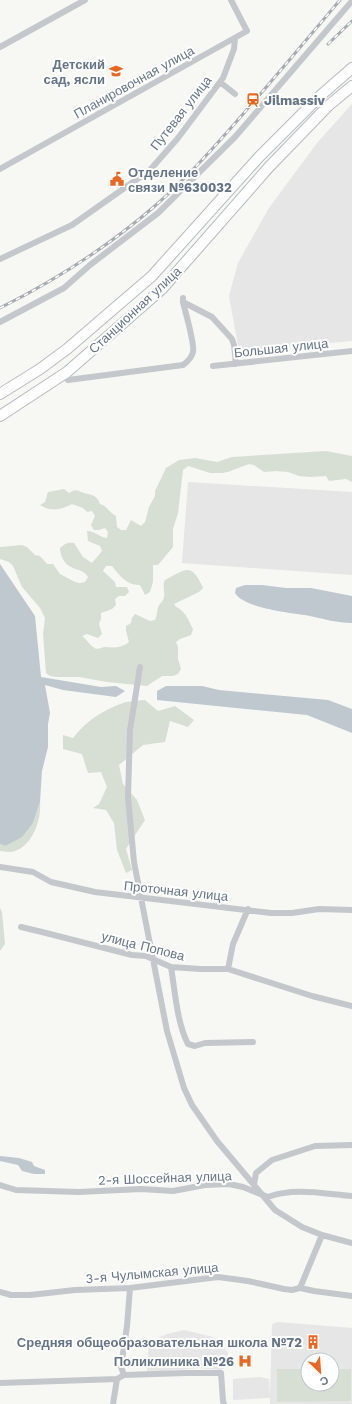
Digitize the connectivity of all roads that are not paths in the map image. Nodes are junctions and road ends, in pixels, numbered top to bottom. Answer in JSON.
{"nodes":[{"id":1,"x":85,"y":0,"type":"edge"},
{"id":2,"x":231,"y":0,"type":"edge"},
{"id":3,"x":352,"y":1,"type":"edge"},
{"id":4,"x":235,"y":38,"type":"junction"},
{"id":5,"x":0,"y":47,"type":"edge"},
{"id":6,"x":352,"y":68,"type":"edge"},
{"id":7,"x":220,"y":82,"type":"junction"},
{"id":8,"x":352,"y":86,"type":"edge"},
{"id":9,"x":235,"y":94,"type":"dead end"},
{"id":10,"x":0,"y":169,"type":"edge"},
{"id":11,"x":0,"y":260,"type":"edge"},
{"id":12,"x":0,"y":322,"type":"edge"},
{"id":13,"x":352,"y":351,"type":"edge"},
{"id":14,"x":236,"y":364,"type":"junction"},
{"id":15,"x":213,"y":366,"type":"dead end"},
{"id":16,"x":68,"y":380,"type":"dead end"},
{"id":17,"x":0,"y":394,"type":"edge"},
{"id":18,"x":0,"y":416,"type":"edge"},
{"id":19,"x":140,"y":667,"type":"dead end"},
{"id":20,"x":0,"y":867,"type":"edge"},
{"id":21,"x":140,"y":897,"type":"junction"},
{"id":22,"x":248,"y":909,"type":"junction"},
{"id":23,"x":352,"y":910,"type":"edge"},
{"id":24,"x":21,"y":927,"type":"dead end"},
{"id":25,"x":152,"y":959,"type":"junction"},
{"id":26,"x":171,"y":967,"type":"junction"},
{"id":27,"x":228,"y":969,"type":"junction"},
{"id":28,"x":352,"y":1006,"type":"edge"},
{"id":29,"x":253,"y":1042,"type":"dead end"},
{"id":30,"x":352,"y":1145,"type":"edge"},
{"id":31,"x":0,"y":1185,"type":"edge"},
{"id":32,"x":254,"y":1185,"type":"junction"},
{"id":33,"x":263,"y":1195,"type":"junction"},
{"id":34,"x":352,"y":1196,"type":"edge"},
{"id":35,"x":322,"y":1235,"type":"junction"},
{"id":36,"x":352,"y":1243,"type":"edge"},
{"id":37,"x":130,"y":1288,"type":"junction"},
{"id":38,"x":300,"y":1288,"type":"junction"},
{"id":39,"x":0,"y":1292,"type":"edge"},
{"id":40,"x":352,"y":1296,"type":"edge"},
{"id":41,"x":124,"y":1375,"type":"junction"},
{"id":42,"x":118,"y":1379,"type":"junction"},
{"id":43,"x":0,"y":1383,"type":"edge"},
{"id":44,"x":113,"y":1404,"type":"edge"},
{"id":45,"x":224,"y":1404,"type":"edge"}],
"edges":[{"from":1,"to":5,"type":"street"},
{"from":2,"to":4,"type":"street","name":"Планировочная улица"},
{"from":3,"to":12,"type":"street"},
{"from":4,"to":7,"type":"street","name":"Путевая улица"},
{"from":4,"to":10,"type":"street","name":"Планировочная улица"},
{"from":6,"to":17,"type":"main road"},
{"from":7,"to":9,"type":"street"},
{"from":7,"to":11,"type":"street","name":"Путевая улица"},
{"from":8,"to":18,"type":"main road"},
{"from":13,"to":14,"type":"street","name":"Большая улица"},
{"from":14,"to":15,"type":"street","name":"Большая улица"},
{"from":14,"to":16,"type":"street"},
{"from":19,"to":21,"type":"street"},
{"from":20,"to":21,"type":"street","name":"Проточная улица"},
{"from":21,"to":22,"type":"street","name":"Проточная улица"},
{"from":21,"to":25,"type":"street"},
{"from":22,"to":23,"type":"street","name":"Проточная улица"},
{"from":22,"to":27,"type":"street"},
{"from":24,"to":25,"type":"street","name":"улица Попова"},
{"from":25,"to":26,"type":"street","name":"улица Попова"},
{"from":25,"to":32,"type":"street"},
{"from":26,"to":27,"type":"street","name":"улица Попова"},
{"from":26,"to":29,"type":"street"},
{"from":27,"to":28,"type":"street","name":"улица Попова"},
{"from":30,"to":32,"type":"street"},
{"from":31,"to":33,"type":"street","name":"2-я Шоссейная улица"},
{"from":32,"to":33,"type":"street"},
{"from":33,"to":34,"type":"street","name":"2-я Шоссейная улица"},
{"from":33,"to":35,"type":"street"},
{"from":35,"to":36,"type":"street"},
{"from":35,"to":38,"type":"street"},
{"from":37,"to":38,"type":"street","name":"3-я Чулымская улица"},
{"from":37,"to":39,"type":"street","name":"3-я Чулымская улица"},
{"from":37,"to":41,"type":"street"},
{"from":38,"to":40,"type":"street","name":"3-я Чулымская улица"},
{"from":41,"to":42,"type":"street"},
{"from":41,"to":45,"type":"street"},
{"from":42,"to":43,"type":"street"},
{"from":42,"to":44,"type":"street"}]}
